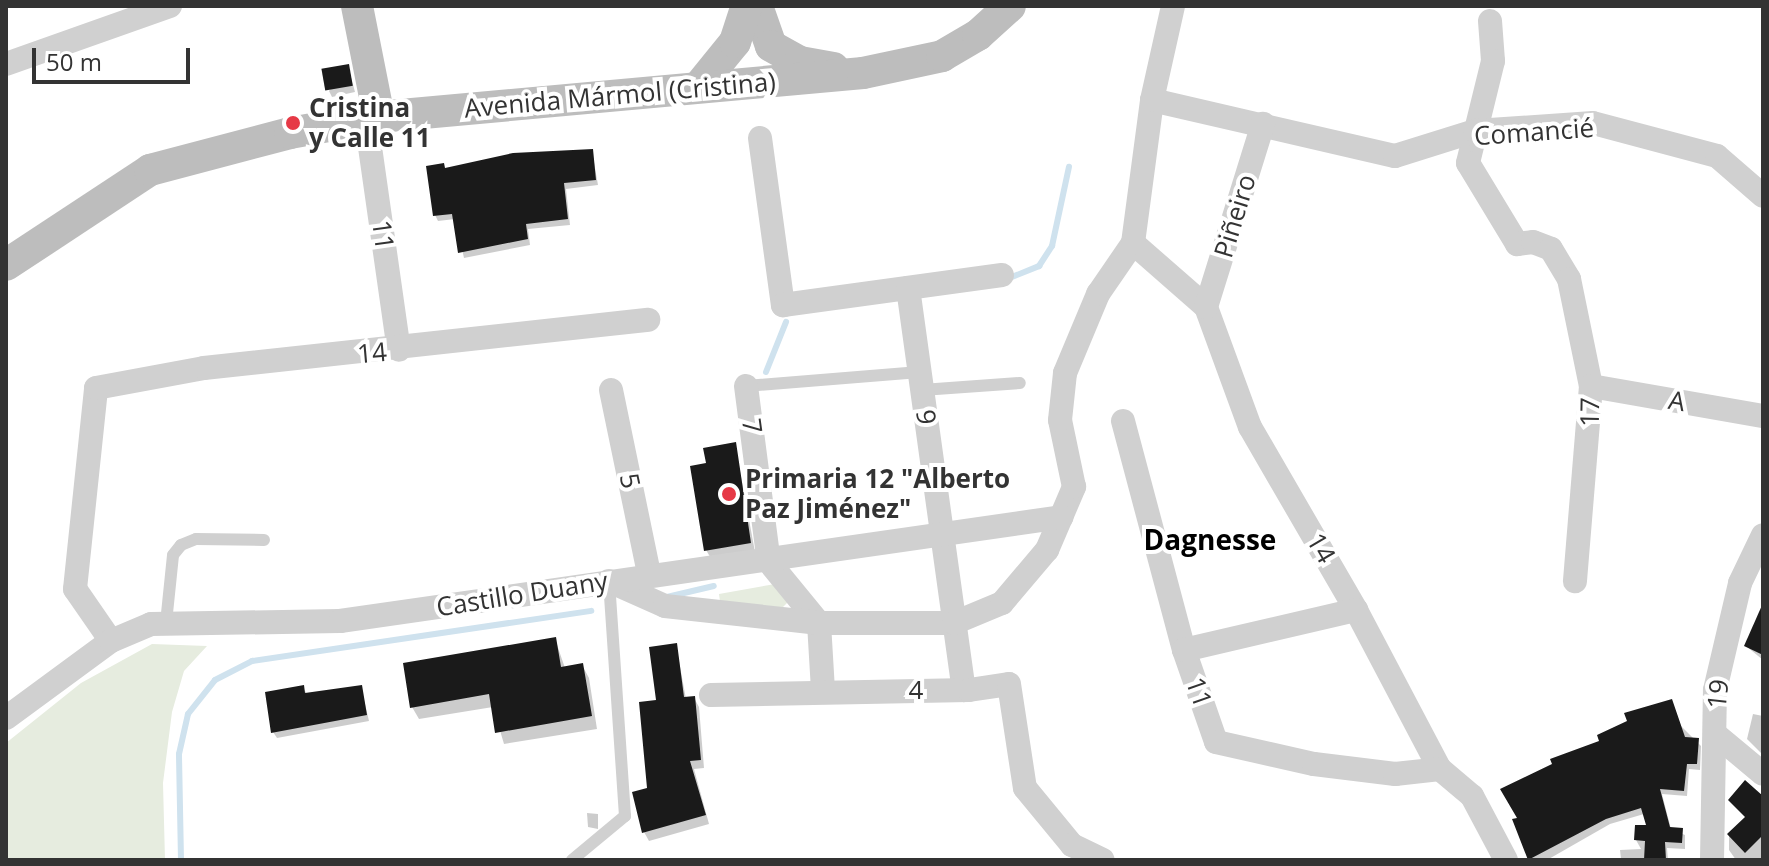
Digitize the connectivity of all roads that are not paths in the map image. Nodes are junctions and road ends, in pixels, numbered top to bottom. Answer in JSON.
{"nodes":[{"id":1,"x":170,"y":6,"type":"edge"},
{"id":2,"x":357,"y":6,"type":"edge"},
{"id":3,"x":747,"y":6,"type":"edge"},
{"id":4,"x":757,"y":6,"type":"edge"},
{"id":5,"x":1010,"y":6,"type":"edge"},
{"id":6,"x":1173,"y":6,"type":"edge"},
{"id":7,"x":1490,"y":21,"type":"dead end"},
{"id":8,"x":6,"y":64,"type":"edge"},
{"id":9,"x":863,"y":73,"type":"junction"},
{"id":10,"x":700,"y":85,"type":"junction"},
{"id":11,"x":1152,"y":100,"type":"junction"},
{"id":12,"x":372,"y":118,"type":"junction"},
{"id":13,"x":1263,"y":124,"type":"junction"},
{"id":14,"x":1475,"y":131,"type":"junction"},
{"id":15,"x":760,"y":138,"type":"dead end"},
{"id":16,"x":1763,"y":196,"type":"edge"},
{"id":17,"x":1133,"y":243,"type":"junction"},
{"id":18,"x":6,"y":265,"type":"edge"},
{"id":19,"x":1002,"y":275,"type":"dead end"},
{"id":20,"x":909,"y":298,"type":"junction"},
{"id":21,"x":1206,"y":307,"type":"junction"},
{"id":22,"x":648,"y":320,"type":"dead end"},
{"id":23,"x":399,"y":350,"type":"junction"},
{"id":24,"x":921,"y":381,"type":"junction"},
{"id":25,"x":1020,"y":383,"type":"dead end"},
{"id":26,"x":746,"y":386,"type":"joint"},
{"id":27,"x":1591,"y":386,"type":"junction"},
{"id":28,"x":611,"y":390,"type":"dead end"},
{"id":29,"x":1763,"y":416,"type":"edge"},
{"id":30,"x":1123,"y":421,"type":"dead end"},
{"id":31,"x":1062,"y":517,"type":"junction"},
{"id":32,"x":942,"y":535,"type":"junction"},
{"id":33,"x":1763,"y":535,"type":"edge"},
{"id":34,"x":264,"y":540,"type":"dead end"},
{"id":35,"x":769,"y":562,"type":"junction"},
{"id":36,"x":649,"y":573,"type":"junction"},
{"id":37,"x":609,"y":581,"type":"junction"},
{"id":38,"x":1575,"y":581,"type":"dead end"},
{"id":39,"x":1356,"y":610,"type":"junction"},
{"id":40,"x":166,"y":623,"type":"junction"},
{"id":41,"x":819,"y":623,"type":"junction"},
{"id":42,"x":954,"y":623,"type":"junction"},
{"id":43,"x":111,"y":641,"type":"junction"},
{"id":44,"x":1184,"y":650,"type":"junction"},
{"id":45,"x":964,"y":690,"type":"junction"},
{"id":46,"x":823,"y":691,"type":"junction"},
{"id":47,"x":711,"y":695,"type":"dead end"},
{"id":48,"x":6,"y":718,"type":"edge"},
{"id":49,"x":1715,"y":734,"type":"junction"},
{"id":50,"x":1440,"y":769,"type":"junction"},
{"id":51,"x":1763,"y":774,"type":"edge"},
{"id":52,"x":572,"y":860,"type":"edge"},
{"id":53,"x":1103,"y":860,"type":"edge"},
{"id":54,"x":1506,"y":860,"type":"edge"},
{"id":55,"x":1712,"y":860,"type":"edge"}],
"edges":[{"from":1,"to":8,"type":"street"},
{"from":2,"to":12,"type":"main road","name":"11"},
{"from":3,"to":10,"type":"main road"},
{"from":4,"to":9,"type":"main road"},
{"from":5,"to":9,"type":"main road","name":"Avenida Mármol (Cristina)"},
{"from":6,"to":11,"type":"street"},
{"from":7,"to":14,"type":"street"},
{"from":9,"to":10,"type":"main road","name":"Avenida Mármol (Cristina)"},
{"from":10,"to":12,"type":"main road","name":"Avenida Mármol (Cristina)"},
{"from":11,"to":13,"type":"street","name":"Comancié"},
{"from":11,"to":17,"type":"street"},
{"from":12,"to":18,"type":"main road","name":"Avenida Mármol (Cristina)"},
{"from":12,"to":23,"type":"street","name":"11"},
{"from":13,"to":14,"type":"street","name":"Comancié"},
{"from":13,"to":21,"type":"street","name":"Piñeiro"},
{"from":14,"to":16,"type":"street","name":"Comancié"},
{"from":14,"to":27,"type":"street","name":"17"},
{"from":15,"to":20,"type":"street"},
{"from":17,"to":21,"type":"street","name":"14"},
{"from":17,"to":31,"type":"street"},
{"from":19,"to":20,"type":"street"},
{"from":20,"to":24,"type":"street","name":"9"},
{"from":21,"to":39,"type":"street","name":"14"},
{"from":22,"to":23,"type":"street","name":"14"},
{"from":23,"to":43,"type":"street","name":"14"},
{"from":24,"to":25,"type":"lane"},
{"from":24,"to":26,"type":"lane"},
{"from":24,"to":32,"type":"street","name":"9"},
{"from":26,"to":35,"type":"street","name":"7"},
{"from":27,"to":29,"type":"street","name":"A"},
{"from":27,"to":38,"type":"street","name":"17"},
{"from":28,"to":36,"type":"street","name":"5"},
{"from":30,"to":44,"type":"street","name":"11"},
{"from":31,"to":32,"type":"street","name":"Castillo Duany"},
{"from":31,"to":42,"type":"street"},
{"from":32,"to":35,"type":"street","name":"Castillo Duany"},
{"from":32,"to":42,"type":"street","name":"9"},
{"from":33,"to":49,"type":"street","name":"19"},
{"from":34,"to":40,"type":"lane"},
{"from":35,"to":36,"type":"street","name":"Castillo Duany"},
{"from":35,"to":41,"type":"street"},
{"from":36,"to":37,"type":"street","name":"Castillo Duany"},
{"from":37,"to":40,"type":"street","name":"Castillo Duany"},
{"from":37,"to":41,"type":"street"},
{"from":37,"to":52,"type":"lane"},
{"from":39,"to":44,"type":"street"},
{"from":39,"to":50,"type":"street","name":"14"},
{"from":40,"to":43,"type":"street","name":"Castillo Duany"},
{"from":41,"to":42,"type":"street"},
{"from":41,"to":46,"type":"street"},
{"from":42,"to":45,"type":"street","name":"9"},
{"from":43,"to":48,"type":"street","name":"Castillo Duany"},
{"from":44,"to":50,"type":"street","name":"11"},
{"from":45,"to":46,"type":"street","name":"4"},
{"from":45,"to":53,"type":"street","name":"4"},
{"from":46,"to":47,"type":"street","name":"4"},
{"from":49,"to":51,"type":"street"},
{"from":49,"to":55,"type":"street","name":"19"},
{"from":50,"to":54,"type":"street","name":"14"}]}
